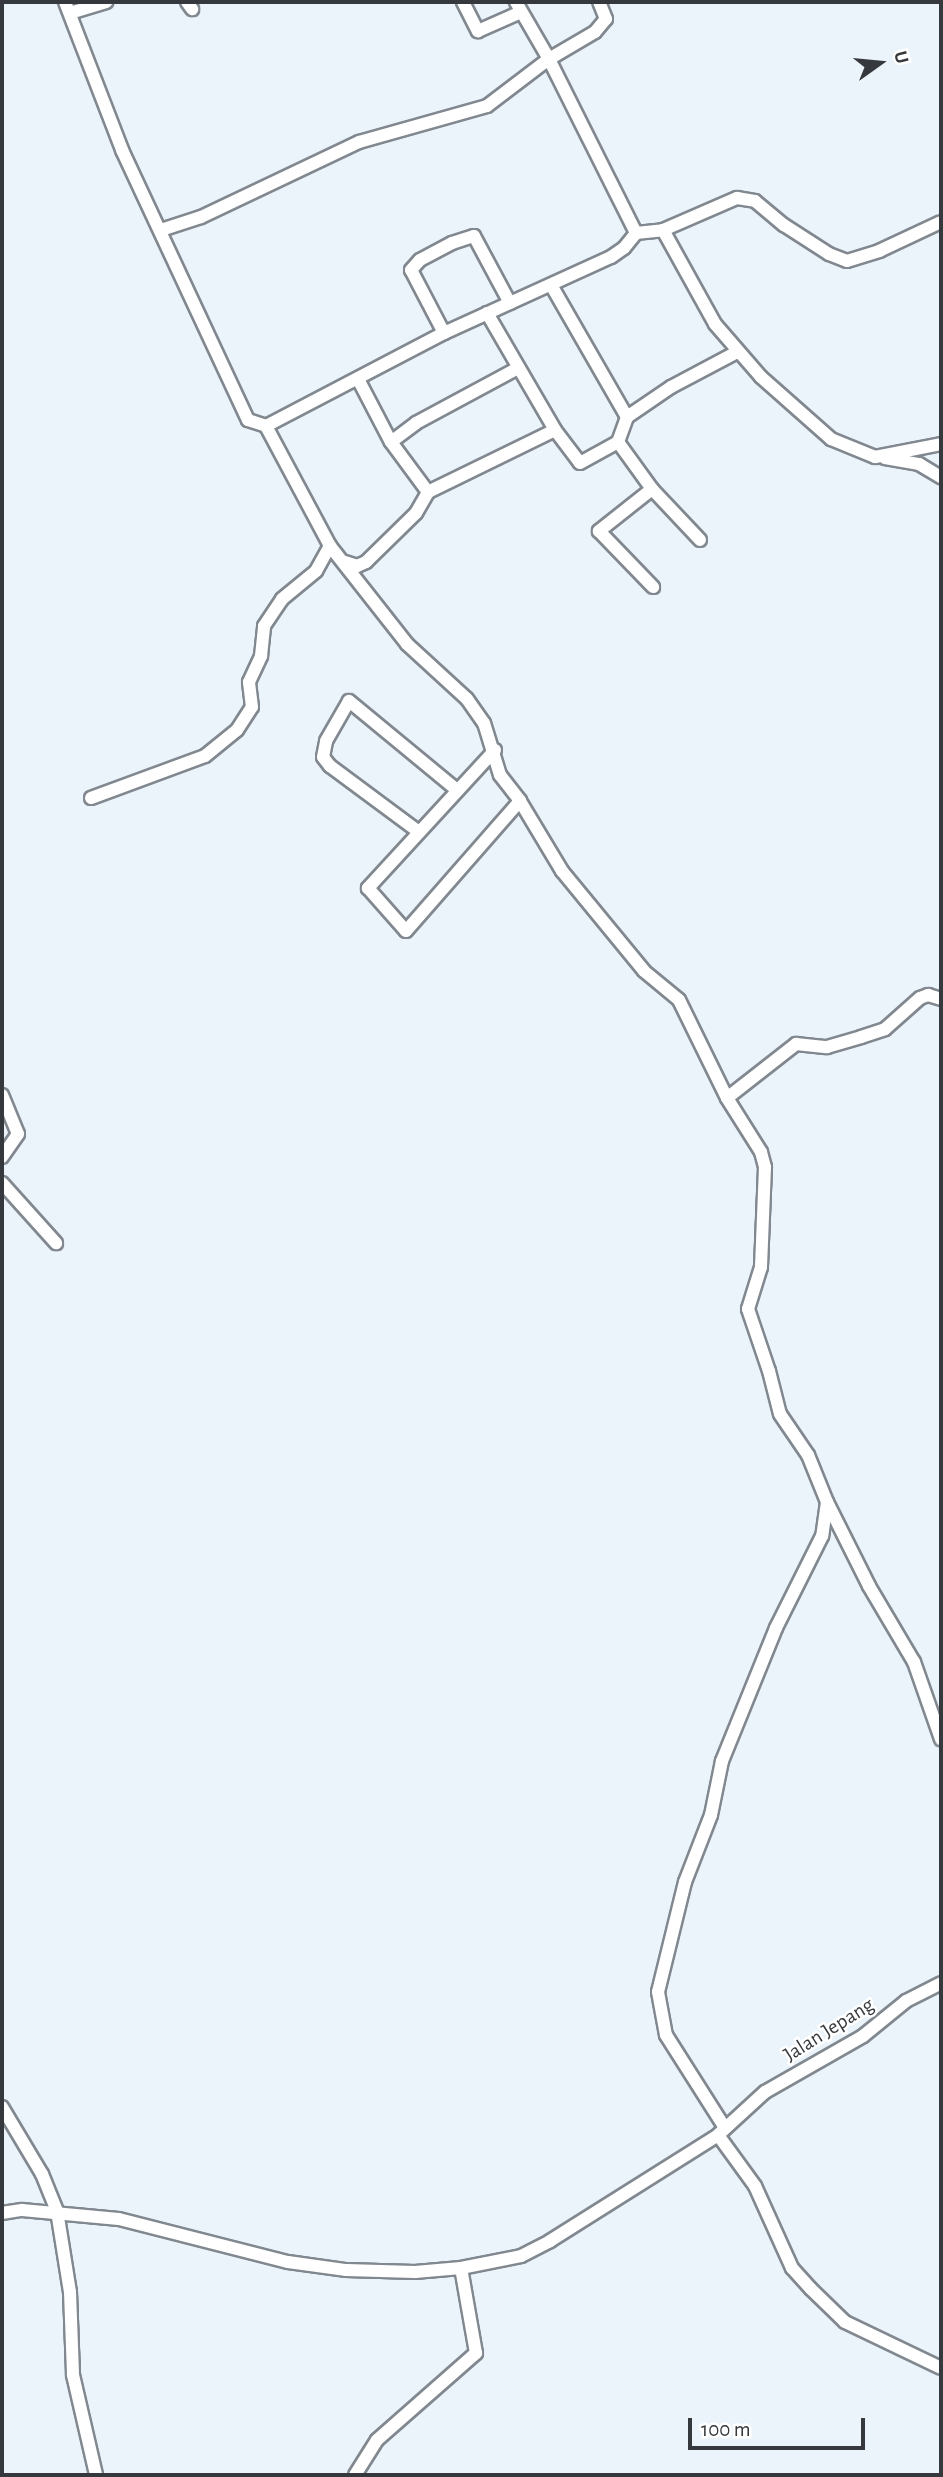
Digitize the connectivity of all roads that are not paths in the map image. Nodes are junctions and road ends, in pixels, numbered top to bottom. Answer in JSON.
{"nodes":[{"id":1,"x":106,"y":2,"type":"edge"},
{"id":2,"x":463,"y":2,"type":"edge"},
{"id":3,"x":599,"y":2,"type":"edge"},
{"id":4,"x":519,"y":7,"type":"edge"},
{"id":5,"x":67,"y":8,"type":"edge"},
{"id":6,"x":549,"y":59,"type":"junction"},
{"id":7,"x":941,"y":222,"type":"edge"},
{"id":8,"x":161,"y":230,"type":"junction"},
{"id":9,"x":663,"y":230,"type":"junction"},
{"id":10,"x":636,"y":233,"type":"junction"},
{"id":11,"x":551,"y":285,"type":"junction"},
{"id":12,"x":510,"y":303,"type":"junction"},
{"id":13,"x":487,"y":313,"type":"junction"},
{"id":14,"x":444,"y":333,"type":"junction"},
{"id":15,"x":737,"y":352,"type":"junction"},
{"id":16,"x":518,"y":368,"type":"junction"},
{"id":17,"x":358,"y":379,"type":"junction"},
{"id":18,"x":627,"y":417,"type":"junction"},
{"id":19,"x":266,"y":426,"type":"junction"},
{"id":20,"x":555,"y":430,"type":"junction"},
{"id":21,"x":391,"y":442,"type":"junction"},
{"id":22,"x":618,"y":442,"type":"junction"},
{"id":23,"x":941,"y":444,"type":"edge"},
{"id":24,"x":875,"y":457,"type":"junction"},
{"id":25,"x":941,"y":477,"type":"edge"},
{"id":26,"x":652,"y":489,"type":"junction"},
{"id":27,"x":428,"y":492,"type":"junction"},
{"id":28,"x":700,"y":540,"type":"dead end"},
{"id":29,"x":330,"y":546,"type":"junction"},
{"id":30,"x":344,"y":562,"type":"junction"},
{"id":31,"x":653,"y":587,"type":"dead end"},
{"id":32,"x":495,"y":750,"type":"junction"},
{"id":33,"x":457,"y":790,"type":"junction"},
{"id":34,"x":91,"y":798,"type":"dead end"},
{"id":35,"x":520,"y":801,"type":"junction"},
{"id":36,"x":419,"y":832,"type":"junction"},
{"id":37,"x":941,"y":999,"type":"edge"},
{"id":38,"x":2,"y":1095,"type":"edge"},
{"id":39,"x":727,"y":1098,"type":"junction"},
{"id":40,"x":2,"y":1157,"type":"edge"},
{"id":41,"x":2,"y":1183,"type":"edge"},
{"id":42,"x":56,"y":1243,"type":"dead end"},
{"id":43,"x":827,"y":1502,"type":"junction"},
{"id":44,"x":941,"y":1739,"type":"edge"},
{"id":45,"x":941,"y":1983,"type":"edge"},
{"id":46,"x":2,"y":2107,"type":"edge"},
{"id":47,"x":721,"y":2132,"type":"junction"},
{"id":48,"x":57,"y":2211,"type":"junction"},
{"id":49,"x":2,"y":2213,"type":"edge"},
{"id":50,"x":461,"y":2268,"type":"junction"},
{"id":51,"x":941,"y":2368,"type":"edge"},
{"id":52,"x":96,"y":2475,"type":"edge"},
{"id":53,"x":355,"y":2475,"type":"edge"}],
"edges":[{"from":1,"to":5,"type":"street"},
{"from":2,"to":4,"type":"street"},
{"from":3,"to":6,"type":"street"},
{"from":4,"to":6,"type":"street"},
{"from":5,"to":8,"type":"street"},
{"from":6,"to":8,"type":"street"},
{"from":6,"to":10,"type":"street"},
{"from":7,"to":9,"type":"street"},
{"from":8,"to":19,"type":"street"},
{"from":9,"to":10,"type":"street"},
{"from":9,"to":15,"type":"street"},
{"from":10,"to":11,"type":"street"},
{"from":11,"to":12,"type":"street"},
{"from":11,"to":18,"type":"street"},
{"from":12,"to":13,"type":"street"},
{"from":12,"to":14,"type":"street"},
{"from":13,"to":14,"type":"street"},
{"from":13,"to":16,"type":"street"},
{"from":14,"to":17,"type":"street"},
{"from":15,"to":18,"type":"street"},
{"from":15,"to":24,"type":"street"},
{"from":16,"to":20,"type":"street"},
{"from":16,"to":21,"type":"street"},
{"from":17,"to":19,"type":"street"},
{"from":17,"to":21,"type":"street"},
{"from":18,"to":22,"type":"street"},
{"from":19,"to":29,"type":"street"},
{"from":20,"to":22,"type":"street"},
{"from":20,"to":27,"type":"street"},
{"from":21,"to":27,"type":"street"},
{"from":22,"to":26,"type":"street"},
{"from":23,"to":24,"type":"street"},
{"from":24,"to":25,"type":"street"},
{"from":26,"to":28,"type":"street"},
{"from":26,"to":31,"type":"street"},
{"from":27,"to":30,"type":"street"},
{"from":29,"to":30,"type":"street"},
{"from":29,"to":34,"type":"street"},
{"from":30,"to":32,"type":"street"},
{"from":32,"to":33,"type":"street"},
{"from":32,"to":35,"type":"street"},
{"from":33,"to":36,"type":"street"},
{"from":33,"to":36,"type":"street"},
{"from":35,"to":36,"type":"street"},
{"from":35,"to":39,"type":"street"},
{"from":37,"to":39,"type":"street"},
{"from":38,"to":40,"type":"street"},
{"from":39,"to":43,"type":"street"},
{"from":41,"to":42,"type":"street"},
{"from":43,"to":44,"type":"street"},
{"from":43,"to":47,"type":"street"},
{"from":45,"to":47,"type":"street","name":"Jalan Jepang"},
{"from":46,"to":48,"type":"street"},
{"from":47,"to":50,"type":"street","name":"Jalan Jepang"},
{"from":47,"to":51,"type":"street"},
{"from":48,"to":49,"type":"street","name":"Jalan Jepang"},
{"from":48,"to":50,"type":"street","name":"Jalan Jepang"},
{"from":48,"to":52,"type":"street"},
{"from":50,"to":53,"type":"street"}]}
